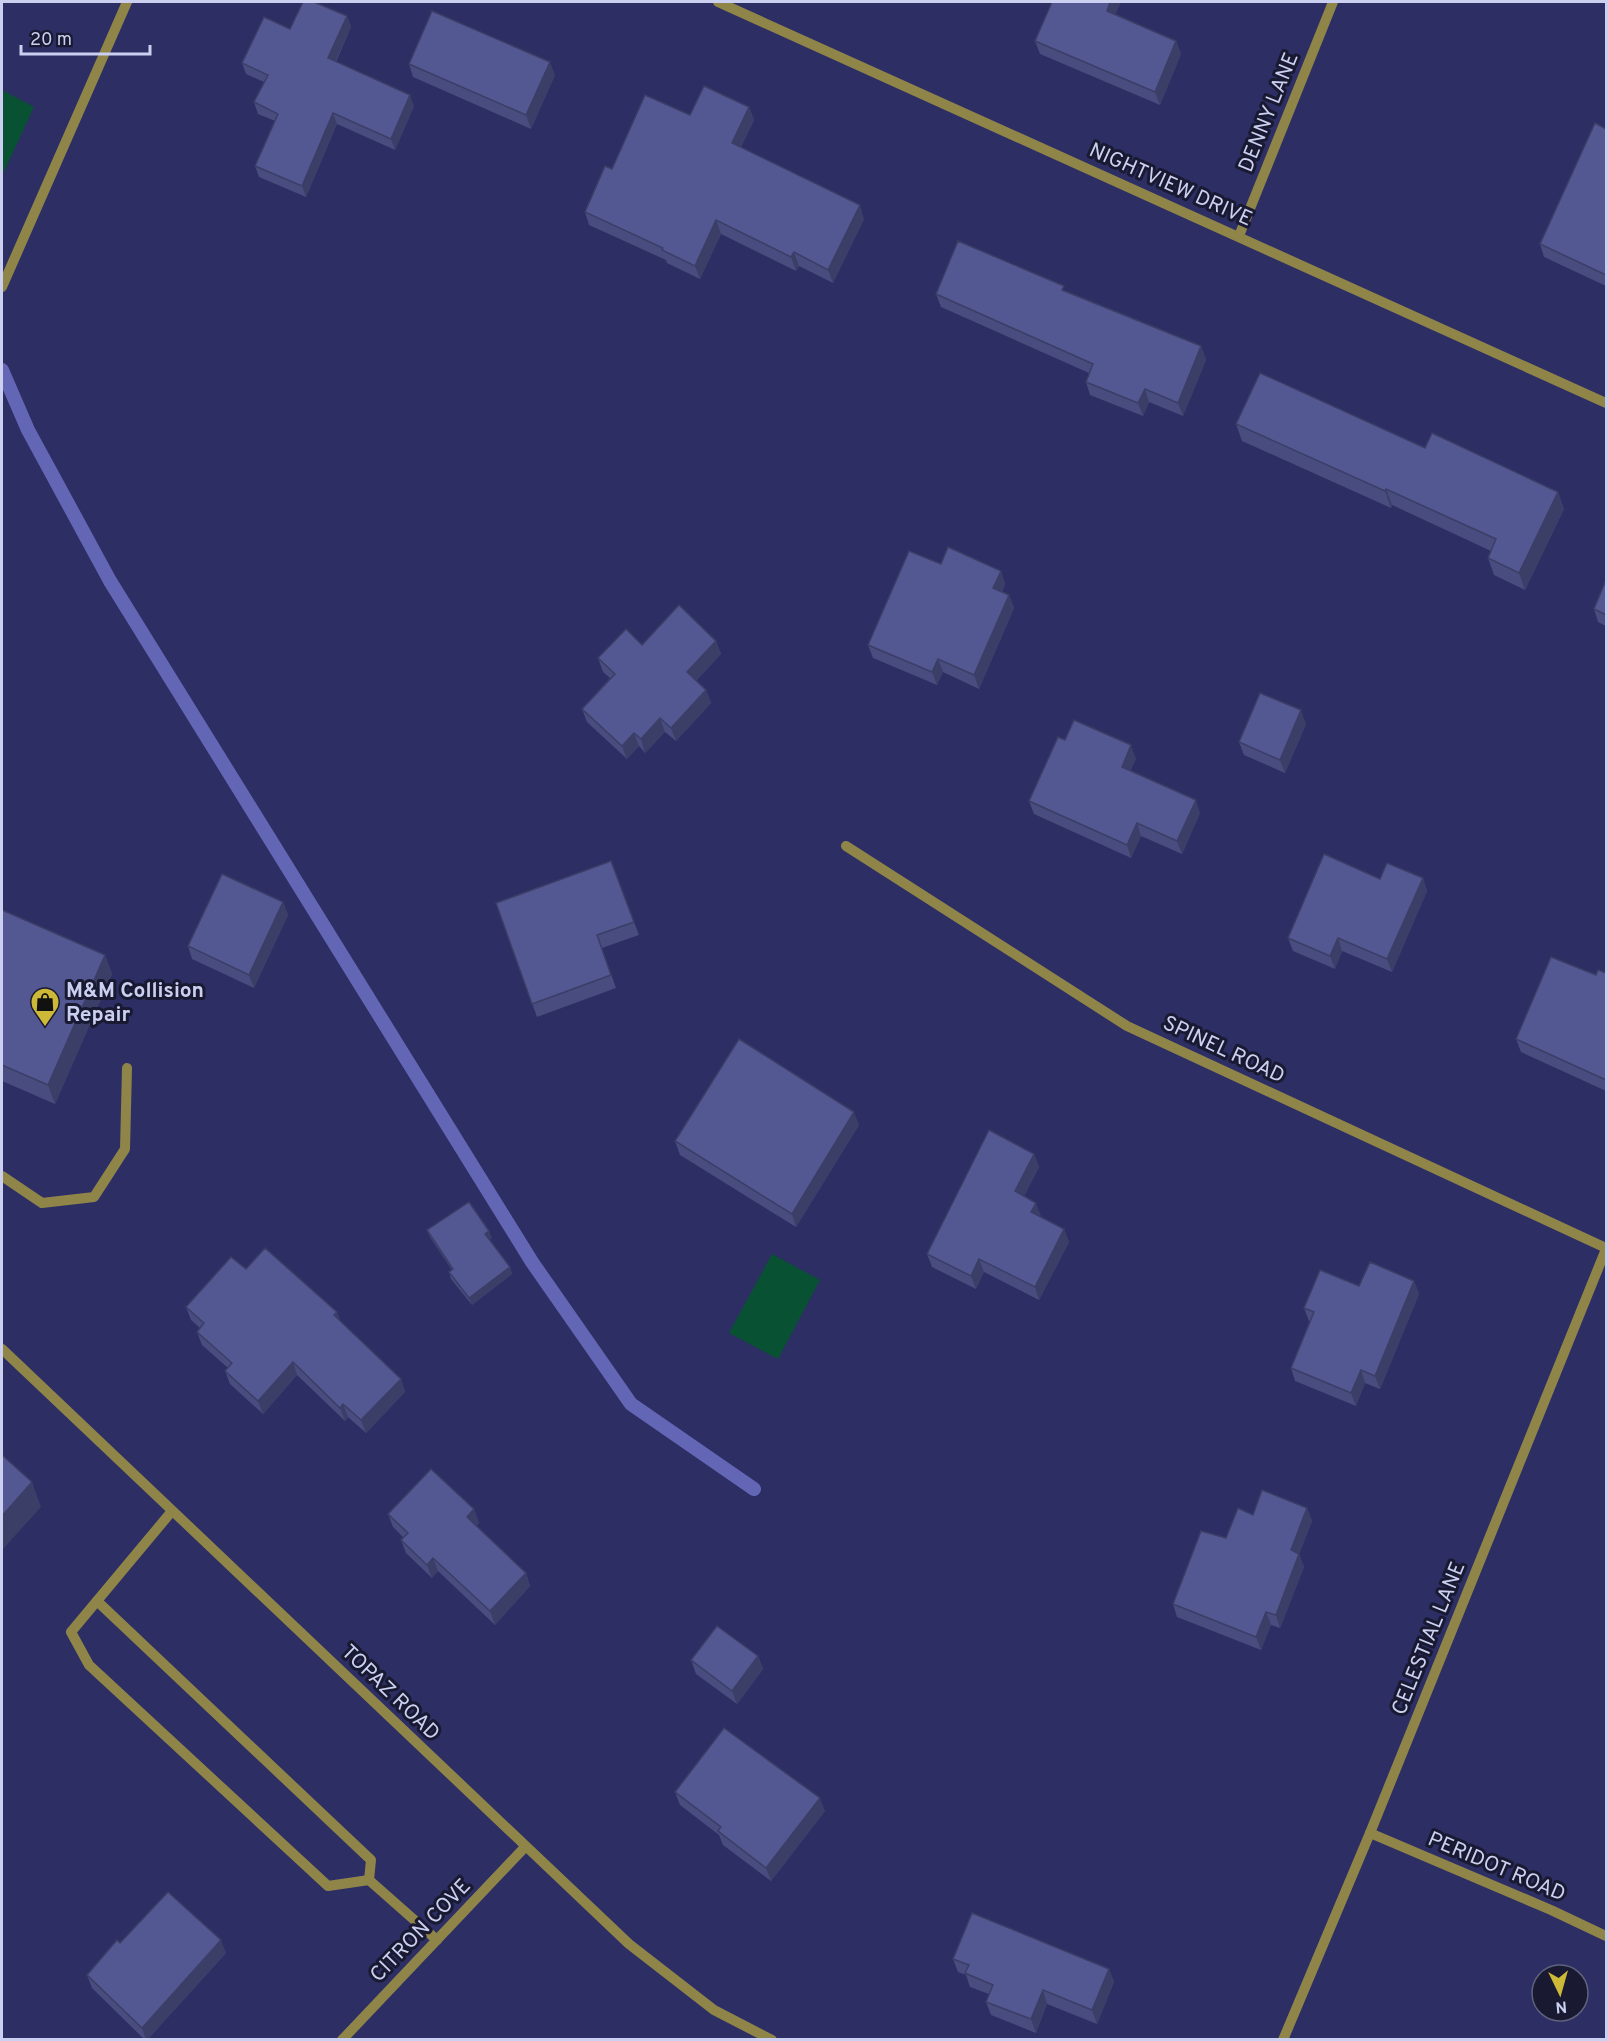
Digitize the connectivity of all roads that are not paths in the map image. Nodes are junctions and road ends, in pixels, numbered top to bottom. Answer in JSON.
{"nodes":[{"id":1,"x":127,"y":2,"type":"edge"},
{"id":2,"x":718,"y":2,"type":"edge"},
{"id":3,"x":1333,"y":2,"type":"edge"},
{"id":4,"x":1239,"y":236,"type":"junction"},
{"id":5,"x":2,"y":287,"type":"edge"},
{"id":6,"x":1606,"y":403,"type":"edge"},
{"id":7,"x":846,"y":846,"type":"dead end"},
{"id":8,"x":127,"y":1068,"type":"dead end"},
{"id":9,"x":2,"y":1176,"type":"edge"},
{"id":10,"x":1606,"y":1248,"type":"edge"},
{"id":11,"x":2,"y":1349,"type":"edge"},
{"id":12,"x":172,"y":1511,"type":"junction"},
{"id":13,"x":97,"y":1601,"type":"junction"},
{"id":14,"x":1370,"y":1833,"type":"junction"},
{"id":15,"x":525,"y":1847,"type":"junction"},
{"id":16,"x":369,"y":1880,"type":"junction"},
{"id":17,"x":1606,"y":1936,"type":"edge"},
{"id":18,"x":437,"y":1940,"type":"junction"},
{"id":19,"x":342,"y":2040,"type":"edge"},
{"id":20,"x":772,"y":2040,"type":"edge"},
{"id":21,"x":1283,"y":2040,"type":"edge"}],
"edges":[{"from":1,"to":5,"type":"street"},
{"from":2,"to":4,"type":"street","name":"NIGHTVIEW DRIVE"},
{"from":3,"to":4,"type":"street","name":"DENNY LANE"},
{"from":4,"to":6,"type":"street","name":"NIGHTVIEW DRIVE"},
{"from":7,"to":10,"type":"street","name":"SPINEL ROAD"},
{"from":8,"to":9,"type":"street"},
{"from":10,"to":14,"type":"street","name":"CELESTIAL LANE"},
{"from":11,"to":12,"type":"street","name":"TOPAZ ROAD"},
{"from":12,"to":13,"type":"street"},
{"from":12,"to":15,"type":"street","name":"TOPAZ ROAD"},
{"from":13,"to":16,"type":"street"},
{"from":13,"to":16,"type":"street"},
{"from":14,"to":17,"type":"street","name":"PERIDOT ROAD"},
{"from":14,"to":21,"type":"street","name":"CELESTIAL LANE"},
{"from":15,"to":18,"type":"street","name":"CITRON COVE"},
{"from":15,"to":20,"type":"street","name":"TOPAZ ROAD"},
{"from":16,"to":18,"type":"street"},
{"from":18,"to":19,"type":"street","name":"CITRON COVE"}]}
